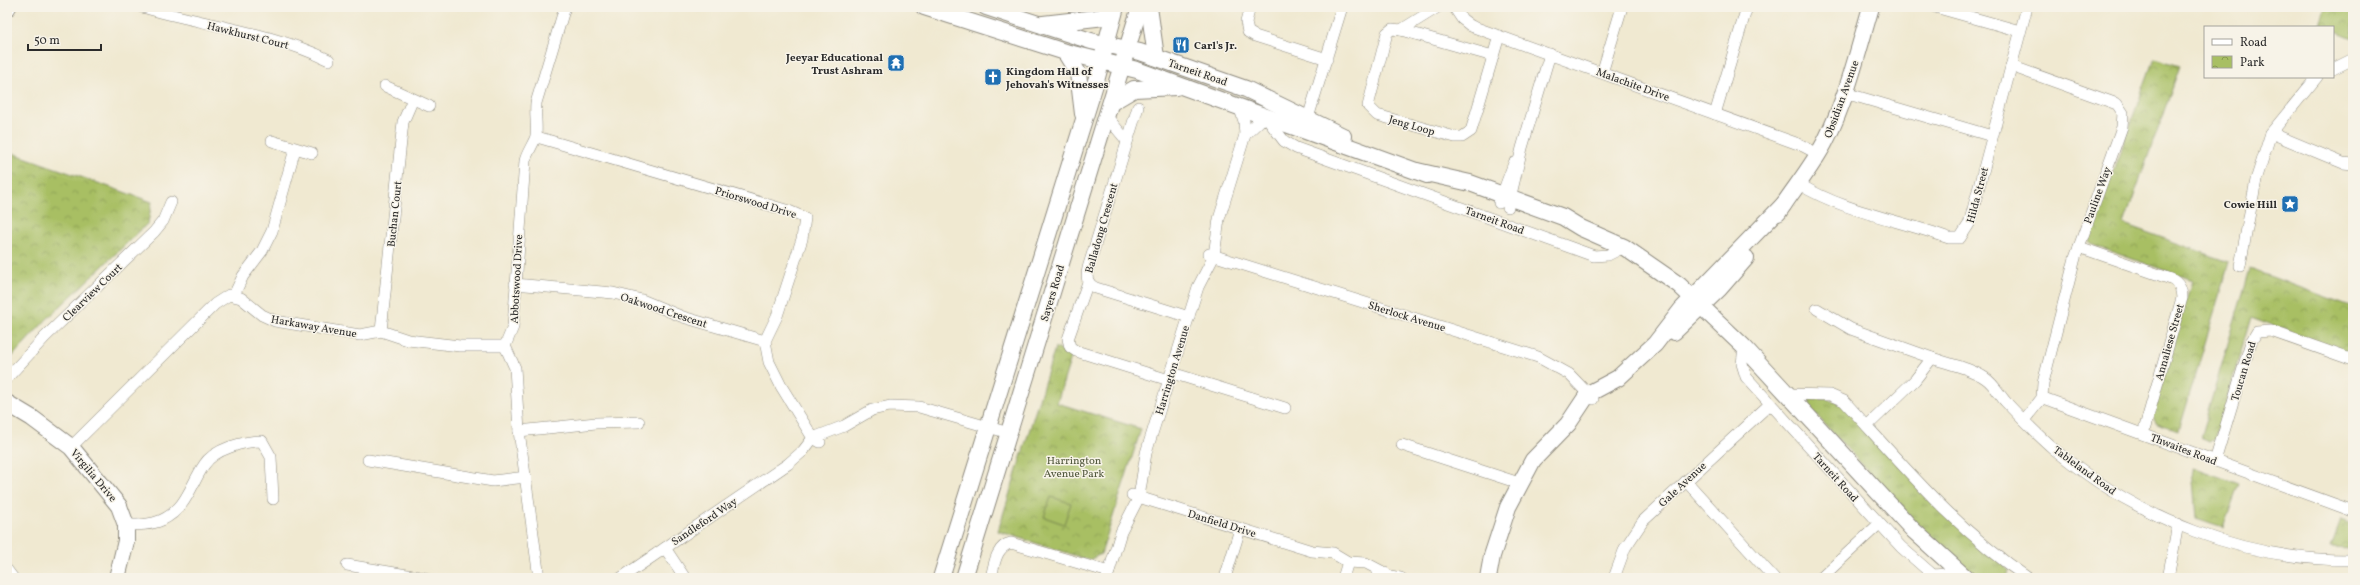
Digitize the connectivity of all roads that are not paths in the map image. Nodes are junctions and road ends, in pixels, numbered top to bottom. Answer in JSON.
{"nodes":[{"id":1,"x":142,"y":7,"type":"edge"},
{"id":2,"x":565,"y":7,"type":"edge"},
{"id":3,"x":924,"y":7,"type":"edge"},
{"id":4,"x":986,"y":7,"type":"edge"},
{"id":5,"x":1116,"y":7,"type":"edge"},
{"id":6,"x":1140,"y":7,"type":"edge"},
{"id":7,"x":1149,"y":7,"type":"edge"},
{"id":8,"x":1250,"y":7,"type":"edge"},
{"id":9,"x":1342,"y":7,"type":"edge"},
{"id":10,"x":1438,"y":7,"type":"edge"},
{"id":11,"x":1454,"y":7,"type":"edge"},
{"id":12,"x":1622,"y":7,"type":"edge"},
{"id":13,"x":1747,"y":7,"type":"edge"},
{"id":14,"x":1871,"y":7,"type":"edge"},
{"id":15,"x":1934,"y":7,"type":"edge"},
{"id":16,"x":2027,"y":7,"type":"edge"},
{"id":17,"x":1035,"y":25,"type":"junction"},
{"id":18,"x":1401,"y":30,"type":"junction"},
{"id":19,"x":2020,"y":31,"type":"junction"},
{"id":20,"x":1499,"y":36,"type":"junction"},
{"id":21,"x":1105,"y":44,"type":"junction"},
{"id":22,"x":1128,"y":49,"type":"junction"},
{"id":23,"x":1066,"y":52,"type":"junction"},
{"id":24,"x":1550,"y":54,"type":"junction"},
{"id":25,"x":1493,"y":56,"type":"junction"},
{"id":26,"x":1156,"y":57,"type":"junction"},
{"id":27,"x":1327,"y":58,"type":"junction"},
{"id":28,"x":2353,"y":59,"type":"edge"},
{"id":29,"x":329,"y":60,"type":"dead end"},
{"id":30,"x":1102,"y":62,"type":"junction"},
{"id":31,"x":1123,"y":65,"type":"junction"},
{"id":32,"x":2011,"y":66,"type":"junction"},
{"id":33,"x":2334,"y":68,"type":"edge"},
{"id":34,"x":1602,"y":73,"type":"junction"},
{"id":35,"x":2316,"y":78,"type":"edge"},
{"id":36,"x":385,"y":86,"type":"dead end"},
{"id":37,"x":1181,"y":86,"type":"junction"},
{"id":38,"x":1845,"y":93,"type":"junction"},
{"id":39,"x":413,"y":99,"type":"junction"},
{"id":40,"x":1112,"y":102,"type":"junction"},
{"id":41,"x":429,"y":106,"type":"dead end"},
{"id":42,"x":1138,"y":106,"type":"dead end"},
{"id":43,"x":1238,"y":106,"type":"junction"},
{"id":44,"x":1715,"y":114,"type":"junction"},
{"id":45,"x":1265,"y":116,"type":"junction"},
{"id":46,"x":1108,"y":118,"type":"junction"},
{"id":47,"x":1308,"y":118,"type":"junction"},
{"id":48,"x":1084,"y":119,"type":"junction"},
{"id":49,"x":2271,"y":133,"type":"junction"},
{"id":50,"x":1245,"y":135,"type":"junction"},
{"id":51,"x":1992,"y":136,"type":"junction"},
{"id":52,"x":537,"y":137,"type":"junction"},
{"id":53,"x":272,"y":141,"type":"dead end"},
{"id":54,"x":1127,"y":141,"type":"junction"},
{"id":55,"x":295,"y":148,"type":"junction"},
{"id":56,"x":312,"y":153,"type":"dead end"},
{"id":57,"x":1818,"y":154,"type":"junction"},
{"id":58,"x":2353,"y":164,"type":"edge"},
{"id":59,"x":1400,"y":165,"type":"junction"},
{"id":60,"x":1799,"y":184,"type":"junction"},
{"id":61,"x":1505,"y":200,"type":"junction"},
{"id":62,"x":171,"y":202,"type":"dead end"},
{"id":63,"x":1624,"y":247,"type":"junction"},
{"id":64,"x":2079,"y":248,"type":"junction"},
{"id":65,"x":1212,"y":255,"type":"junction"},
{"id":66,"x":2240,"y":266,"type":"dead end"},
{"id":67,"x":1088,"y":282,"type":"junction"},
{"id":68,"x":515,"y":284,"type":"junction"},
{"id":69,"x":234,"y":295,"type":"junction"},
{"id":70,"x":1698,"y":301,"type":"junction"},
{"id":71,"x":1817,"y":309,"type":"dead end"},
{"id":72,"x":1189,"y":317,"type":"junction"},
{"id":73,"x":381,"y":332,"type":"junction"},
{"id":74,"x":765,"y":341,"type":"junction"},
{"id":75,"x":505,"y":346,"type":"junction"},
{"id":76,"x":1744,"y":347,"type":"junction"},
{"id":77,"x":1932,"y":358,"type":"junction"},
{"id":78,"x":2353,"y":360,"type":"edge"},
{"id":79,"x":1171,"y":376,"type":"junction"},
{"id":80,"x":7,"y":378,"type":"edge"},
{"id":81,"x":1787,"y":394,"type":"junction"},
{"id":82,"x":1591,"y":397,"type":"junction"},
{"id":83,"x":2042,"y":398,"type":"junction"},
{"id":84,"x":7,"y":403,"type":"edge"},
{"id":85,"x":1770,"y":404,"type":"junction"},
{"id":86,"x":1285,"y":408,"type":"dead end"},
{"id":87,"x":2024,"y":420,"type":"junction"},
{"id":88,"x":639,"y":422,"type":"dead end"},
{"id":89,"x":1867,"y":426,"type":"junction"},
{"id":90,"x":988,"y":427,"type":"junction"},
{"id":91,"x":520,"y":432,"type":"junction"},
{"id":92,"x":1009,"y":434,"type":"junction"},
{"id":93,"x":2143,"y":434,"type":"junction"},
{"id":94,"x":817,"y":438,"type":"junction"},
{"id":95,"x":1402,"y":445,"type":"dead end"},
{"id":96,"x":71,"y":447,"type":"junction"},
{"id":97,"x":368,"y":460,"type":"dead end"},
{"id":98,"x":2215,"y":461,"type":"junction"},
{"id":99,"x":526,"y":477,"type":"junction"},
{"id":100,"x":1686,"y":481,"type":"junction"},
{"id":101,"x":1520,"y":483,"type":"junction"},
{"id":102,"x":1136,"y":496,"type":"junction"},
{"id":103,"x":273,"y":499,"type":"dead end"},
{"id":104,"x":2353,"y":511,"type":"edge"},
{"id":105,"x":1879,"y":524,"type":"junction"},
{"id":106,"x":2178,"y":524,"type":"junction"},
{"id":107,"x":126,"y":525,"type":"junction"},
{"id":108,"x":1240,"y":529,"type":"junction"},
{"id":109,"x":665,"y":548,"type":"junction"},
{"id":110,"x":1492,"y":556,"type":"junction"},
{"id":111,"x":2353,"y":560,"type":"edge"},
{"id":112,"x":347,"y":565,"type":"dead end"},
{"id":113,"x":1346,"y":569,"type":"edge"},
{"id":114,"x":7,"y":570,"type":"edge"},
{"id":115,"x":374,"y":574,"type":"edge"},
{"id":116,"x":1108,"y":575,"type":"edge"},
{"id":117,"x":1963,"y":576,"type":"edge"},
{"id":118,"x":13,"y":578,"type":"edge"},
{"id":119,"x":116,"y":578,"type":"edge"},
{"id":120,"x":425,"y":578,"type":"edge"},
{"id":121,"x":539,"y":578,"type":"edge"},
{"id":122,"x":621,"y":578,"type":"edge"},
{"id":123,"x":685,"y":578,"type":"edge"},
{"id":124,"x":941,"y":578,"type":"edge"},
{"id":125,"x":964,"y":578,"type":"edge"},
{"id":126,"x":991,"y":578,"type":"edge"},
{"id":127,"x":1225,"y":578,"type":"edge"},
{"id":128,"x":1401,"y":578,"type":"edge"},
{"id":129,"x":1481,"y":578,"type":"edge"},
{"id":130,"x":1488,"y":578,"type":"edge"},
{"id":131,"x":1614,"y":578,"type":"edge"},
{"id":132,"x":1774,"y":578,"type":"edge"},
{"id":133,"x":1820,"y":578,"type":"edge"},
{"id":134,"x":2028,"y":578,"type":"edge"},
{"id":135,"x":2168,"y":578,"type":"edge"}],
"edges":[{"from":1,"to":29,"type":"street","name":"Hawkhurst Court"},
{"from":2,"to":52,"type":"street"},
{"from":3,"to":23,"type":"main road","name":"Tarneit Road"},
{"from":4,"to":17,"type":"main road","name":"Tarneit Road"},
{"from":5,"to":17,"type":"main road"},
{"from":5,"to":21,"type":"main road","name":"Sayers Road"},
{"from":6,"to":22,"type":"main road","name":"Sayers Road"},
{"from":7,"to":26,"type":"main road"},
{"from":8,"to":27,"type":"street"},
{"from":9,"to":27,"type":"street"},
{"from":10,"to":18,"type":"street","name":"Jeng Loop"},
{"from":11,"to":20,"type":"street","name":"Malachite Drive"},
{"from":12,"to":34,"type":"street"},
{"from":13,"to":44,"type":"street"},
{"from":14,"to":38,"type":"main road","name":"Obsidian Avenue"},
{"from":15,"to":19,"type":"street"},
{"from":16,"to":19,"type":"street","name":"Hilda Street"},
{"from":17,"to":21,"type":"main road","name":"Tarneit Road"},
{"from":18,"to":25,"type":"street"},
{"from":18,"to":25,"type":"street","name":"Jeng Loop"},
{"from":19,"to":32,"type":"street","name":"Hilda Street"},
{"from":20,"to":24,"type":"street","name":"Malachite Drive"},
{"from":20,"to":25,"type":"street","name":"Jeng Loop"},
{"from":21,"to":22,"type":"main road","name":"Tarneit Road"},
{"from":21,"to":30,"type":"main road","name":"Sayers Road"},
{"from":22,"to":26,"type":"main road","name":"Tarneit Road"},
{"from":22,"to":31,"type":"main road","name":"Sayers Road"},
{"from":23,"to":30,"type":"main road","name":"Tarneit Road"},
{"from":23,"to":48,"type":"main road"},
{"from":24,"to":34,"type":"street","name":"Malachite Drive"},
{"from":24,"to":61,"type":"street"},
{"from":26,"to":47,"type":"main road","name":"Tarneit Road"},
{"from":27,"to":47,"type":"street"},
{"from":28,"to":33,"type":"street"},
{"from":30,"to":31,"type":"main road","name":"Tarneit Road"},
{"from":30,"to":48,"type":"main road","name":"Sayers Road"},
{"from":31,"to":37,"type":"main road","name":"Tarneit Road"},
{"from":31,"to":40,"type":"main road","name":"Sayers Road"},
{"from":32,"to":51,"type":"street","name":"Hilda Street"},
{"from":32,"to":64,"type":"street","name":"Pauline Way"},
{"from":34,"to":44,"type":"street","name":"Malachite Drive"},
{"from":35,"to":49,"type":"street"},
{"from":36,"to":39,"type":"street"},
{"from":37,"to":40,"type":"main road"},
{"from":37,"to":43,"type":"main road","name":"Tarneit Road"},
{"from":38,"to":51,"type":"street"},
{"from":38,"to":57,"type":"main road","name":"Obsidian Avenue"},
{"from":39,"to":41,"type":"street"},
{"from":39,"to":73,"type":"street","name":"Buchan Court"},
{"from":40,"to":46,"type":"main road","name":"Sayers Road"},
{"from":42,"to":54,"type":"street","name":"Balladong Crescent"},
{"from":43,"to":45,"type":"main road","name":"Tarneit Road"},
{"from":43,"to":50,"type":"street","name":"Harrington Avenue"},
{"from":44,"to":57,"type":"street","name":"Malachite Drive"},
{"from":45,"to":50,"type":"street","name":"Harrington Avenue"},
{"from":45,"to":59,"type":"main road","name":"Tarneit Road"},
{"from":45,"to":63,"type":"street","name":"Tarneit Road"},
{"from":46,"to":54,"type":"street"},
{"from":46,"to":92,"type":"main road","name":"Sayers Road"},
{"from":47,"to":59,"type":"main road","name":"Tarneit Road"},
{"from":48,"to":90,"type":"main road","name":"Sayers Road"},
{"from":49,"to":58,"type":"street"},
{"from":49,"to":66,"type":"street"},
{"from":50,"to":65,"type":"street","name":"Harrington Avenue"},
{"from":51,"to":60,"type":"street","name":"Hilda Street"},
{"from":52,"to":68,"type":"street","name":"Abbotswood Drive"},
{"from":52,"to":74,"type":"street","name":"Priorswood Drive"},
{"from":53,"to":55,"type":"street"},
{"from":54,"to":67,"type":"street","name":"Balladong Crescent"},
{"from":55,"to":56,"type":"street"},
{"from":55,"to":69,"type":"street"},
{"from":57,"to":60,"type":"main road","name":"Obsidian Avenue"},
{"from":59,"to":61,"type":"main road","name":"Tarneit Road"},
{"from":60,"to":70,"type":"main road","name":"Obsidian Avenue"},
{"from":61,"to":63,"type":"main road","name":"Tarneit Road"},
{"from":62,"to":80,"type":"street","name":"Clearview Court"},
{"from":63,"to":70,"type":"main road","name":"Tarneit Road"},
{"from":64,"to":83,"type":"street","name":"Pauline Way"},
{"from":64,"to":93,"type":"street","name":"Annaliese Street"},
{"from":65,"to":72,"type":"street","name":"Harrington Avenue"},
{"from":65,"to":82,"type":"street","name":"Sherlock Avenue"},
{"from":67,"to":72,"type":"street","name":"Balladong Crescent"},
{"from":67,"to":79,"type":"street"},
{"from":68,"to":74,"type":"street","name":"Oakwood Crescent"},
{"from":68,"to":75,"type":"street","name":"Abbotswood Drive"},
{"from":69,"to":73,"type":"street","name":"Harkaway Avenue"},
{"from":69,"to":96,"type":"street"},
{"from":70,"to":76,"type":"main road","name":"Tarneit Road"},
{"from":70,"to":82,"type":"main road","name":"Obsidian Avenue"},
{"from":71,"to":77,"type":"street","name":"Tableland Road"},
{"from":72,"to":79,"type":"street","name":"Harrington Avenue"},
{"from":73,"to":75,"type":"street","name":"Harkaway Avenue"},
{"from":74,"to":94,"type":"street"},
{"from":75,"to":91,"type":"street"},
{"from":76,"to":81,"type":"main road","name":"Tarneit Road"},
{"from":76,"to":85,"type":"street","name":"Tarneit Road"},
{"from":77,"to":87,"type":"street","name":"Tableland Road"},
{"from":77,"to":89,"type":"street"},
{"from":78,"to":98,"type":"street","name":"Toucan Road"},
{"from":79,"to":86,"type":"street"},
{"from":79,"to":102,"type":"street","name":"Harrington Avenue"},
{"from":81,"to":89,"type":"street"},
{"from":81,"to":117,"type":"main road","name":"Tarneit Road"},
{"from":82,"to":101,"type":"main road"},
{"from":83,"to":87,"type":"street"},
{"from":83,"to":93,"type":"street","name":"Thwaites Road"},
{"from":84,"to":96,"type":"main road","name":"Virgilia Drive"},
{"from":85,"to":100,"type":"street","name":"Gale Avenue"},
{"from":85,"to":105,"type":"street","name":"Tarneit Road"},
{"from":87,"to":106,"type":"street","name":"Tableland Road"},
{"from":88,"to":91,"type":"street"},
{"from":89,"to":134,"type":"street"},
{"from":90,"to":92,"type":"street","name":"Sandleford Way"},
{"from":90,"to":94,"type":"street","name":"Sandleford Way"},
{"from":90,"to":124,"type":"main road","name":"Sayers Road"},
{"from":91,"to":99,"type":"street"},
{"from":92,"to":125,"type":"main road","name":"Sayers Road"},
{"from":93,"to":98,"type":"street","name":"Thwaites Road"},
{"from":94,"to":109,"type":"street","name":"Sandleford Way"},
{"from":95,"to":101,"type":"street"},
{"from":96,"to":107,"type":"main road","name":"Virgilia Drive"},
{"from":97,"to":99,"type":"street"},
{"from":98,"to":104,"type":"street","name":"Thwaites Road"},
{"from":99,"to":121,"type":"street"},
{"from":100,"to":131,"type":"street","name":"Gale Avenue"},
{"from":100,"to":132,"type":"street"},
{"from":101,"to":110,"type":"main road"},
{"from":102,"to":108,"type":"street","name":"Danfield Drive"},
{"from":102,"to":116,"type":"street","name":"Harrington Avenue"},
{"from":103,"to":107,"type":"street"},
{"from":105,"to":117,"type":"street","name":"Tarneit Road"},
{"from":105,"to":133,"type":"street"},
{"from":106,"to":111,"type":"street","name":"Tableland Road"},
{"from":106,"to":135,"type":"street"},
{"from":107,"to":119,"type":"main road","name":"Virgilia Drive"},
{"from":108,"to":113,"type":"street","name":"Danfield Drive"},
{"from":108,"to":127,"type":"street"},
{"from":109,"to":122,"type":"street","name":"Sandleford Way"},
{"from":109,"to":123,"type":"street"},
{"from":110,"to":129,"type":"main road"},
{"from":110,"to":130,"type":"main road"},
{"from":112,"to":115,"type":"street"},
{"from":113,"to":128,"type":"street","name":"Danfield Drive"},
{"from":114,"to":118,"type":"street"},
{"from":115,"to":120,"type":"street"},
{"from":116,"to":126,"type":"street"}]}
